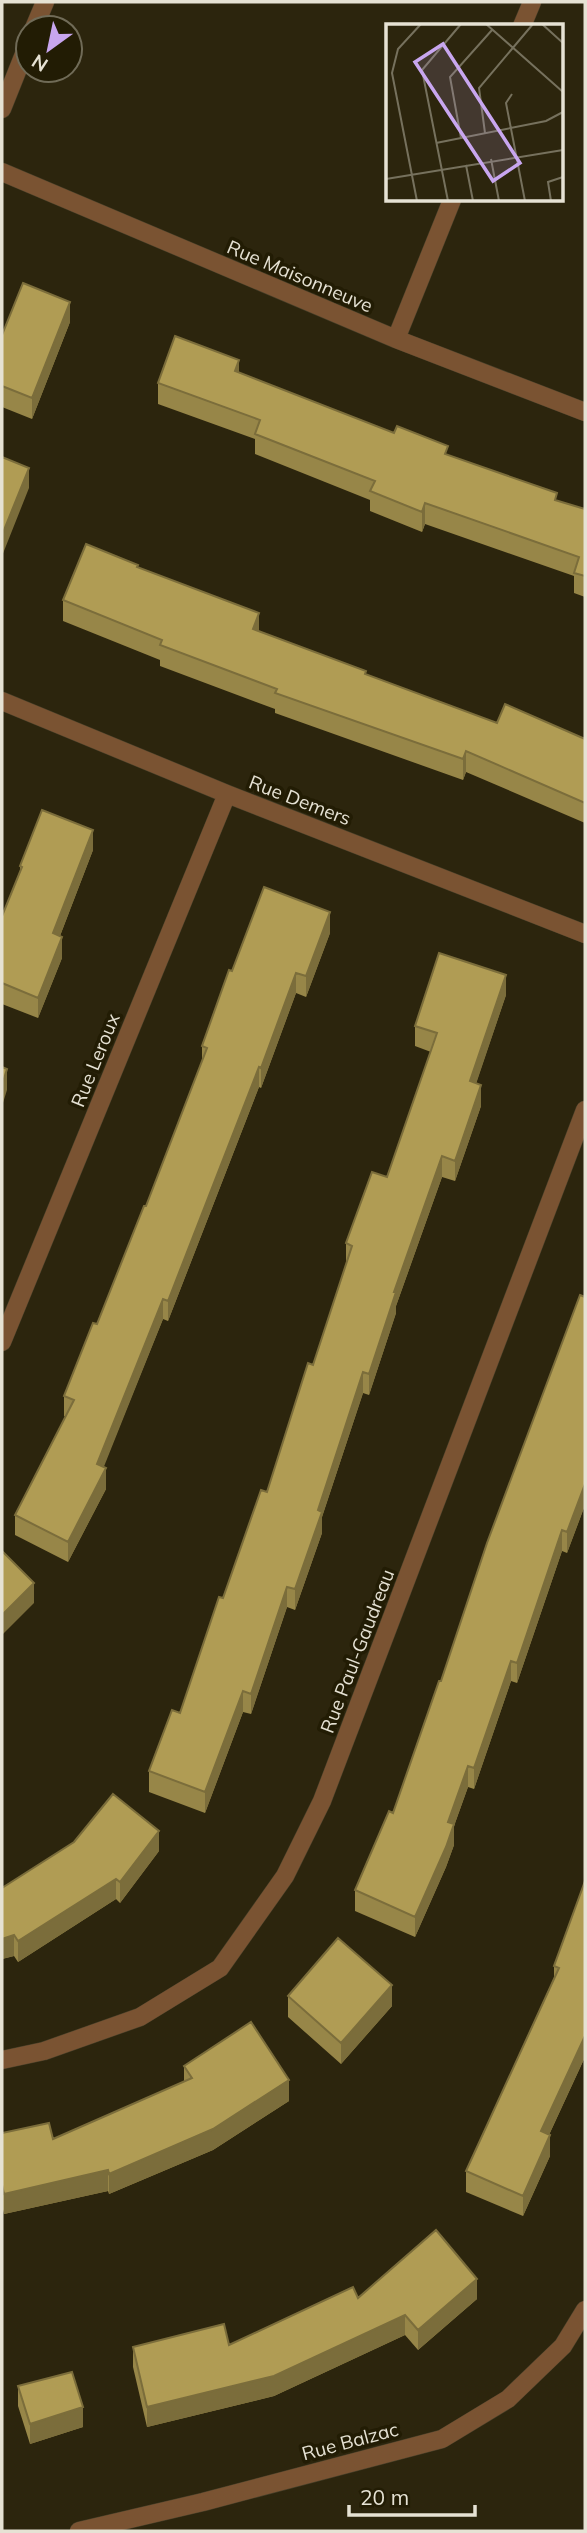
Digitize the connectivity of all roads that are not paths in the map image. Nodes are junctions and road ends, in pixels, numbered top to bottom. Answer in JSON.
{"nodes":[{"id":1,"x":532,"y":2,"type":"edge"},
{"id":2,"x":523,"y":24,"type":"edge"},
{"id":3,"x":14,"y":79,"type":"edge"},
{"id":4,"x":2,"y":109,"type":"edge"},
{"id":5,"x":2,"y":172,"type":"edge"},
{"id":6,"x":452,"y":201,"type":"edge"},
{"id":7,"x":396,"y":339,"type":"junction"},
{"id":8,"x":585,"y":412,"type":"edge"},
{"id":9,"x":2,"y":701,"type":"edge"},
{"id":10,"x":227,"y":794,"type":"junction"},
{"id":11,"x":585,"y":934,"type":"edge"},
{"id":12,"x":585,"y":1110,"type":"edge"},
{"id":13,"x":2,"y":1342,"type":"edge"},
{"id":14,"x":2,"y":2060,"type":"edge"},
{"id":15,"x":585,"y":2310,"type":"edge"},
{"id":16,"x":79,"y":2531,"type":"edge"}],
"edges":[{"from":1,"to":2,"type":"street"},
{"from":3,"to":4,"type":"street"},
{"from":5,"to":7,"type":"street","name":"Rue Maisonneuve"},
{"from":6,"to":7,"type":"street"},
{"from":7,"to":8,"type":"street","name":"Rue Maisonneuve"},
{"from":9,"to":10,"type":"street","name":"Rue Demers"},
{"from":10,"to":11,"type":"street","name":"Rue Demers"},
{"from":10,"to":13,"type":"street","name":"Rue Leroux"},
{"from":12,"to":14,"type":"street","name":"Rue Paul-Gaudreau"},
{"from":15,"to":16,"type":"street","name":"Rue Balzac"}]}
